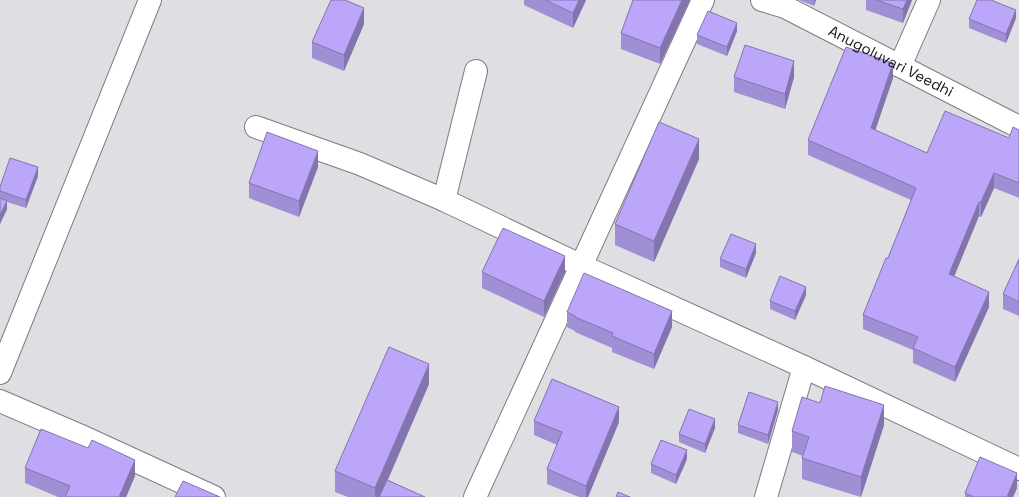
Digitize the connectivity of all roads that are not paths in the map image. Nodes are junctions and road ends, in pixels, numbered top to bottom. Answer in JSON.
{"nodes":[{"id":1,"x":150,"y":0,"type":"edge"},
{"id":2,"x":703,"y":0,"type":"edge"},
{"id":3,"x":762,"y":0,"type":"edge"},
{"id":4,"x":929,"y":0,"type":"edge"},
{"id":5,"x":900,"y":66,"type":"junction"},
{"id":6,"x":476,"y":71,"type":"dead end"},
{"id":7,"x":1019,"y":127,"type":"edge"},
{"id":8,"x":256,"y":128,"type":"dead end"},
{"id":9,"x":444,"y":200,"type":"junction"},
{"id":10,"x":582,"y":266,"type":"junction"},
{"id":11,"x":804,"y":366,"type":"junction"},
{"id":12,"x":0,"y":373,"type":"edge"},
{"id":13,"x":0,"y":401,"type":"edge"},
{"id":14,"x":1019,"y":469,"type":"edge"},
{"id":15,"x":214,"y":497,"type":"edge"},
{"id":16,"x":475,"y":497,"type":"edge"},
{"id":17,"x":766,"y":497,"type":"edge"}],
"edges":[{"from":1,"to":12,"type":"street"},
{"from":2,"to":10,"type":"street"},
{"from":3,"to":5,"type":"street","name":"Anugoluvari Veedhi"},
{"from":4,"to":5,"type":"street"},
{"from":5,"to":7,"type":"street","name":"Anugoluvari Veedhi"},
{"from":6,"to":9,"type":"street"},
{"from":8,"to":9,"type":"street"},
{"from":9,"to":10,"type":"street"},
{"from":10,"to":11,"type":"street"},
{"from":10,"to":16,"type":"street"},
{"from":11,"to":14,"type":"street"},
{"from":11,"to":17,"type":"street"},
{"from":13,"to":15,"type":"street"}]}
